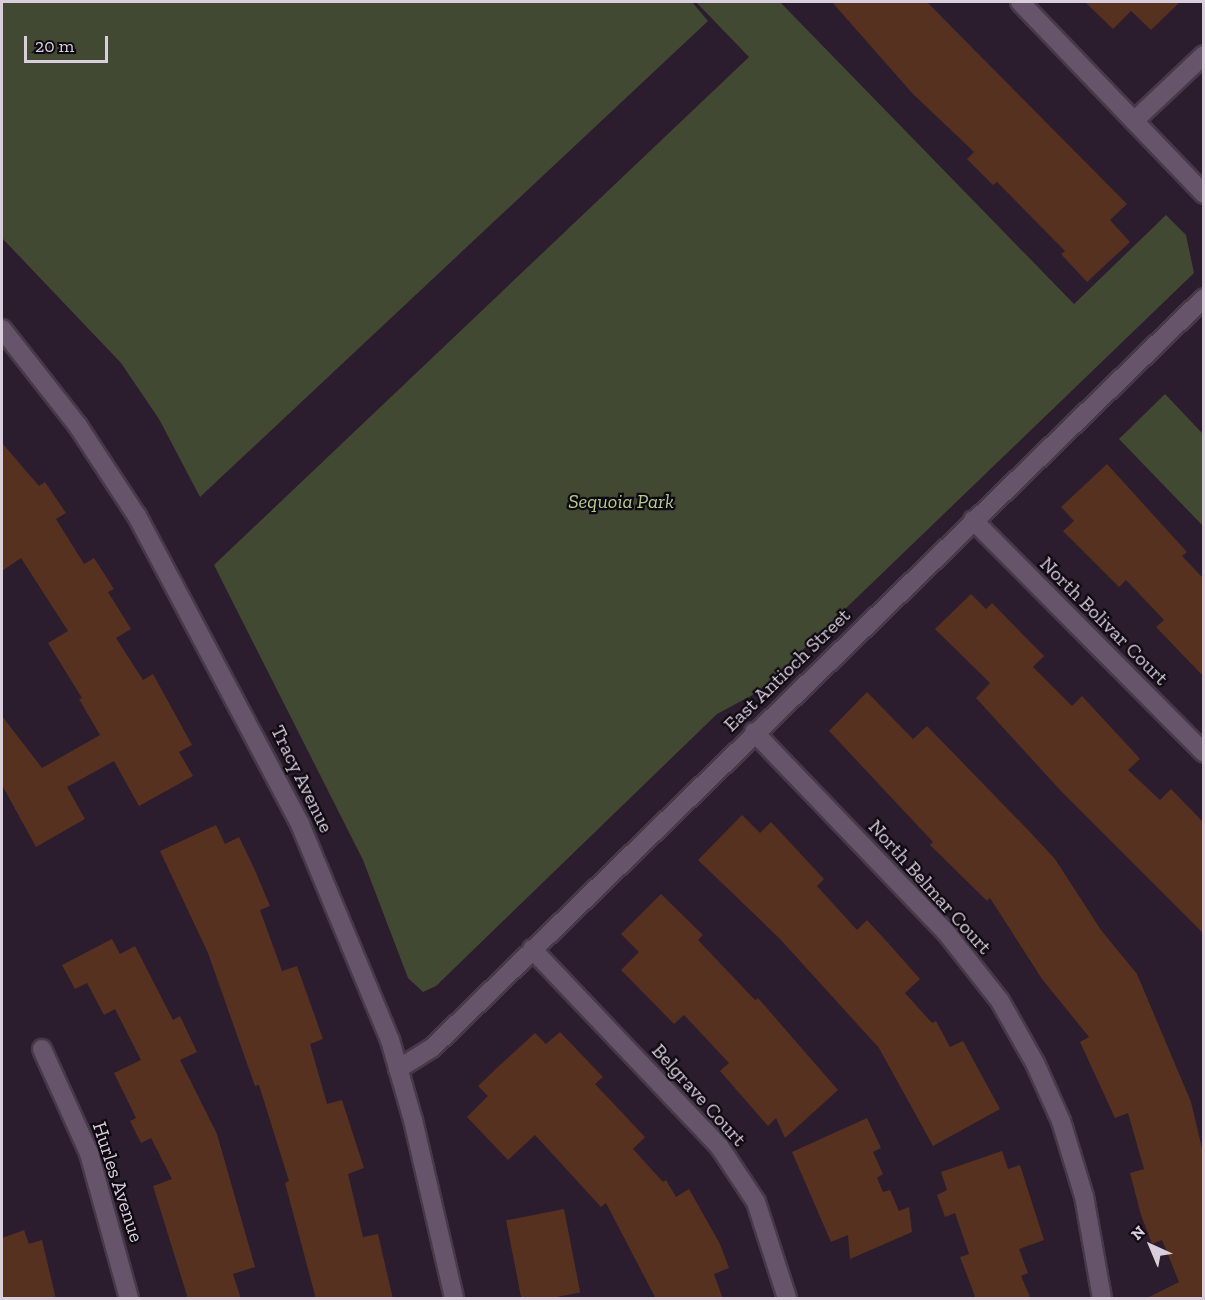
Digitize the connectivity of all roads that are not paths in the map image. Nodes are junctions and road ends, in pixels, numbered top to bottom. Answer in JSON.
{"nodes":[{"id":1,"x":1020,"y":2,"type":"edge"},
{"id":2,"x":1203,"y":55,"type":"edge"},
{"id":3,"x":1134,"y":121,"type":"junction"},
{"id":4,"x":1203,"y":194,"type":"edge"},
{"id":5,"x":1203,"y":298,"type":"edge"},
{"id":6,"x":2,"y":329,"type":"edge"},
{"id":7,"x":973,"y":520,"type":"junction"},
{"id":8,"x":754,"y":732,"type":"junction"},
{"id":9,"x":1203,"y":753,"type":"edge"},
{"id":10,"x":532,"y":949,"type":"junction"},
{"id":11,"x":42,"y":1049,"type":"dead end"},
{"id":12,"x":398,"y":1069,"type":"junction"},
{"id":13,"x":129,"y":1299,"type":"edge"},
{"id":14,"x":454,"y":1299,"type":"edge"},
{"id":15,"x":787,"y":1299,"type":"edge"},
{"id":16,"x":1102,"y":1299,"type":"edge"}],
"edges":[{"from":1,"to":3,"type":"street"},
{"from":2,"to":3,"type":"street"},
{"from":3,"to":4,"type":"street"},
{"from":5,"to":7,"type":"street","name":"East Antioch Street"},
{"from":6,"to":12,"type":"street","name":"Tracy Avenue"},
{"from":7,"to":8,"type":"street","name":"East Antioch Street"},
{"from":7,"to":9,"type":"street","name":"North Bolivar Court"},
{"from":8,"to":10,"type":"street","name":"East Antioch Street"},
{"from":8,"to":16,"type":"street","name":"North Belmar Court"},
{"from":10,"to":12,"type":"street","name":"East Antioch Street"},
{"from":10,"to":15,"type":"street","name":"Belgrave Court"},
{"from":11,"to":13,"type":"street","name":"Hurles Avenue"},
{"from":12,"to":14,"type":"street","name":"Tracy Avenue"}]}
